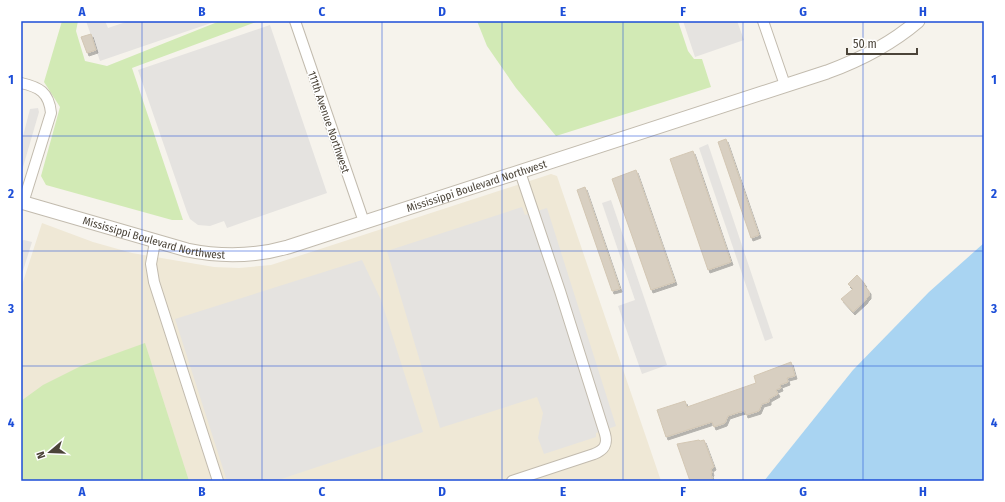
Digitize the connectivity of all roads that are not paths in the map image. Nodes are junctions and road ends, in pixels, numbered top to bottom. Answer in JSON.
{"nodes":[{"id":1,"x":295,"y":21,"type":"edge"},
{"id":2,"x":763,"y":21,"type":"edge"},
{"id":3,"x":918,"y":21,"type":"edge"},
{"id":4,"x":21,"y":83,"type":"edge"},
{"id":5,"x":785,"y":85,"type":"junction"},
{"id":6,"x":520,"y":172,"type":"junction"},
{"id":7,"x":22,"y":202,"type":"edge"},
{"id":8,"x":364,"y":222,"type":"junction"},
{"id":9,"x":154,"y":242,"type":"junction"},
{"id":10,"x":218,"y":481,"type":"edge"},
{"id":11,"x":512,"y":481,"type":"edge"}],
"edges":[{"from":1,"to":8,"type":"street","name":"111th Avenue Northwest"},
{"from":2,"to":5,"type":"street"},
{"from":3,"to":5,"type":"street","name":"Mississippi Boulevard Northwest"},
{"from":4,"to":7,"type":"street"},
{"from":5,"to":6,"type":"street","name":"Mississippi Boulevard Northwest"},
{"from":6,"to":8,"type":"street","name":"Mississippi Boulevard Northwest"},
{"from":6,"to":11,"type":"street"},
{"from":7,"to":9,"type":"street","name":"Mississippi Boulevard Northwest"},
{"from":8,"to":9,"type":"street","name":"Mississippi Boulevard Northwest"},
{"from":9,"to":10,"type":"street"}]}
